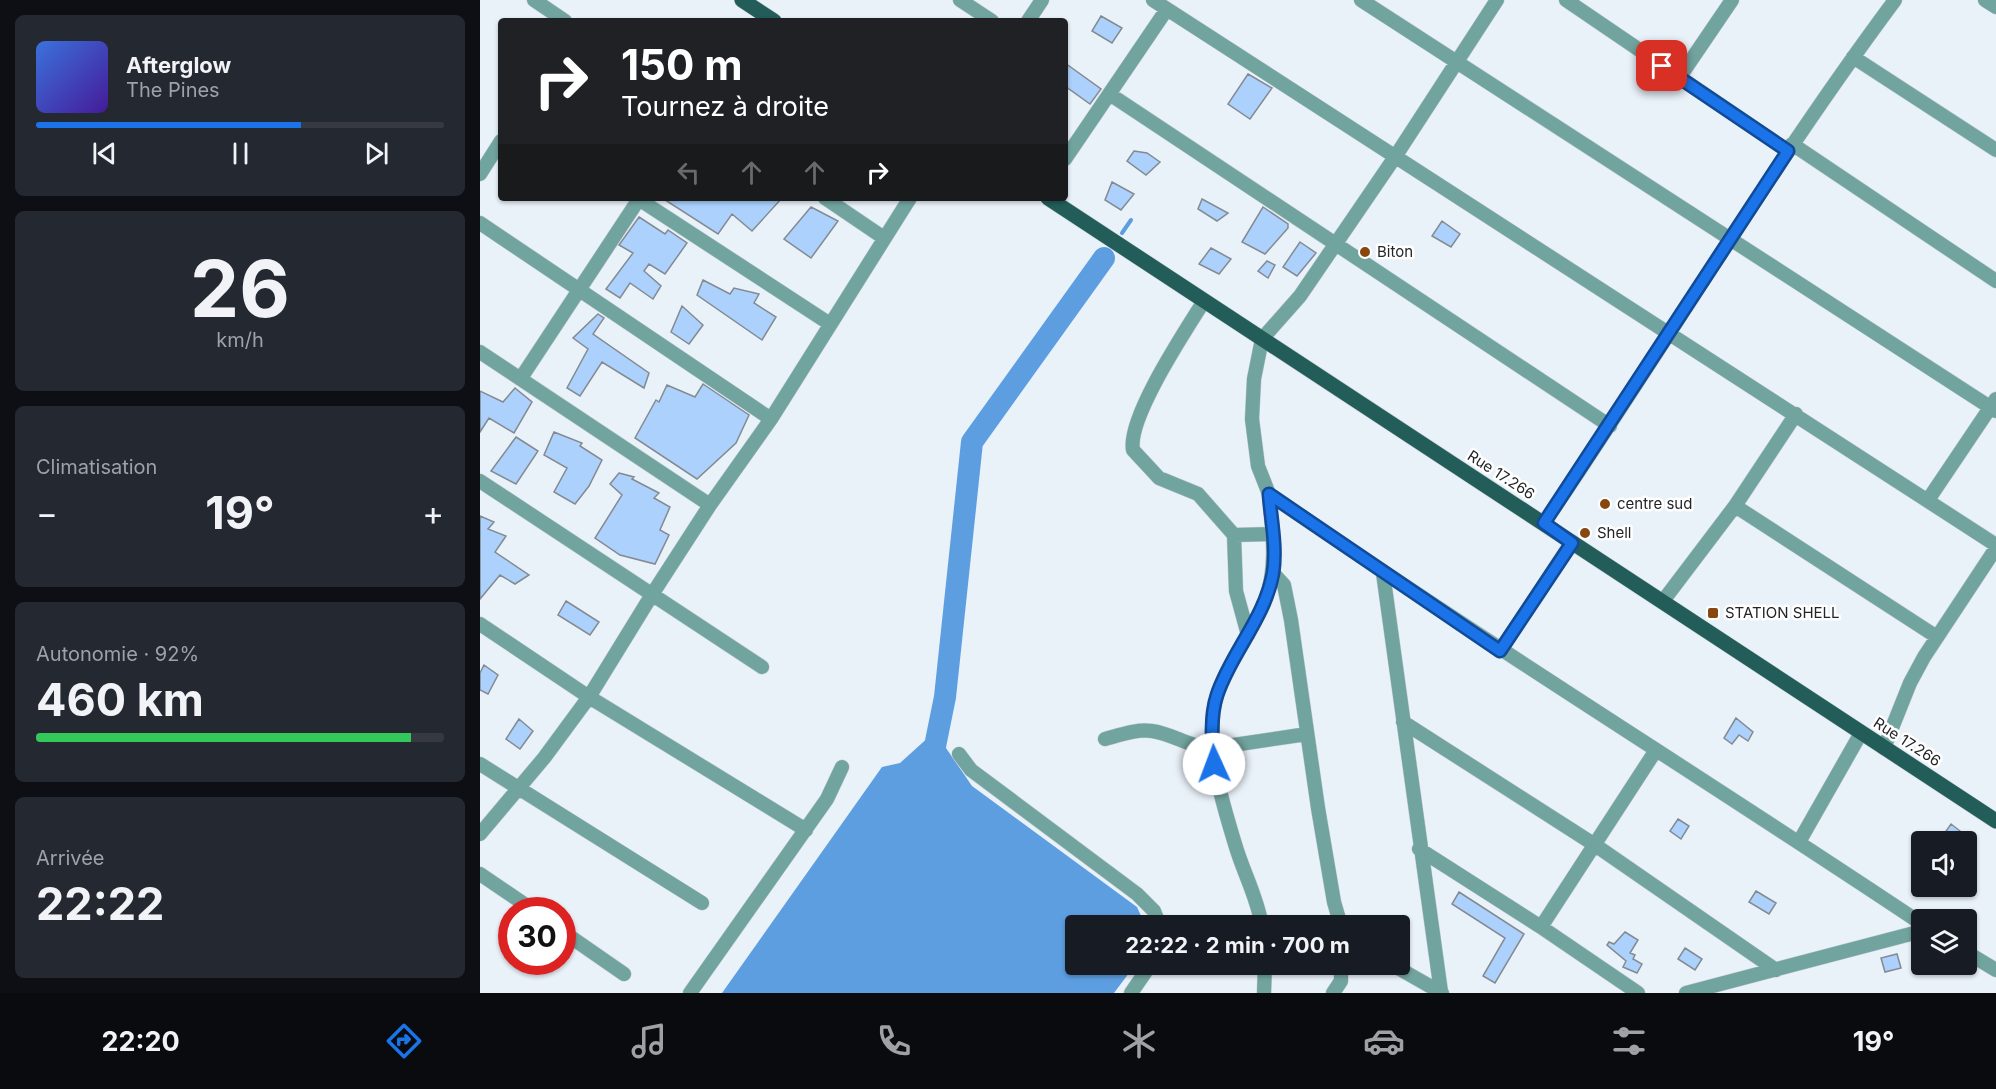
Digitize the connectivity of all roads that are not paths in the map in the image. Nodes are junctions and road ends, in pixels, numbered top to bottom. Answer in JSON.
{"nodes":[{"id":1,"x":534,"y":0,"type":"edge"},
{"id":2,"x":742,"y":0,"type":"edge"},
{"id":3,"x":960,"y":0,"type":"edge"},
{"id":4,"x":1042,"y":0,"type":"edge"},
{"id":5,"x":1153,"y":0,"type":"edge"},
{"id":6,"x":1361,"y":0,"type":"edge"},
{"id":7,"x":1497,"y":0,"type":"edge"},
{"id":8,"x":1566,"y":0,"type":"edge"},
{"id":9,"x":1732,"y":0,"type":"edge"},
{"id":10,"x":1895,"y":0,"type":"edge"},
{"id":11,"x":1985,"y":0,"type":"edge"},
{"id":12,"x":1996,"y":7,"type":"edge"},
{"id":13,"x":1167,"y":9,"type":"junction"},
{"id":14,"x":561,"y":18,"type":"edge"},
{"id":15,"x":769,"y":18,"type":"edge"},
{"id":16,"x":987,"y":18,"type":"edge"},
{"id":17,"x":1030,"y":18,"type":"edge"},
{"id":18,"x":1852,"y":57,"type":"junction"},
{"id":19,"x":1457,"y":62,"type":"junction"},
{"id":20,"x":1679,"y":78,"type":"junction"},
{"id":21,"x":1111,"y":95,"type":"junction"},
{"id":22,"x":498,"y":146,"type":"edge"},
{"id":23,"x":1790,"y":147,"type":"junction"},
{"id":24,"x":1996,"y":150,"type":"edge"},
{"id":25,"x":1068,"y":155,"type":"edge"},
{"id":26,"x":1395,"y":157,"type":"junction"},
{"id":27,"x":480,"y":174,"type":"edge"},
{"id":28,"x":636,"y":201,"type":"edge"},
{"id":29,"x":643,"y":201,"type":"edge"},
{"id":30,"x":829,"y":201,"type":"edge"},
{"id":31,"x":908,"y":201,"type":"edge"},
{"id":32,"x":1053,"y":201,"type":"edge"},
{"id":33,"x":480,"y":223,"type":"edge"},
{"id":34,"x":884,"y":238,"type":"junction"},
{"id":35,"x":1728,"y":239,"type":"junction"},
{"id":36,"x":1335,"y":244,"type":"junction"},
{"id":37,"x":1996,"y":281,"type":"edge"},
{"id":38,"x":581,"y":290,"type":"junction"},
{"id":39,"x":1204,"y":301,"type":"junction"},
{"id":40,"x":830,"y":324,"type":"junction"},
{"id":41,"x":1669,"y":333,"type":"junction"},
{"id":42,"x":1262,"y":339,"type":"junction"},
{"id":43,"x":480,"y":352,"type":"edge"},
{"id":44,"x":521,"y":378,"type":"junction"},
{"id":45,"x":1994,"y":406,"type":"edge"},
{"id":46,"x":1796,"y":414,"type":"junction"},
{"id":47,"x":771,"y":419,"type":"junction"},
{"id":48,"x":1610,"y":426,"type":"junction"},
{"id":49,"x":480,"y":481,"type":"edge"},
{"id":50,"x":1269,"y":494,"type":"junction"},
{"id":51,"x":1929,"y":500,"type":"junction"},
{"id":52,"x":710,"y":505,"type":"junction"},
{"id":53,"x":1735,"y":506,"type":"junction"},
{"id":54,"x":1544,"y":523,"type":"junction"},
{"id":55,"x":1273,"y":534,"type":"junction"},
{"id":56,"x":1234,"y":535,"type":"junction"},
{"id":57,"x":1572,"y":543,"type":"junction"},
{"id":58,"x":1996,"y":547,"type":"edge"},
{"id":59,"x":1273,"y":573,"type":"junction"},
{"id":60,"x":1383,"y":573,"type":"junction"},
{"id":61,"x":652,"y":593,"type":"junction"},
{"id":62,"x":1662,"y":601,"type":"junction"},
{"id":63,"x":480,"y":624,"type":"edge"},
{"id":64,"x":1248,"y":635,"type":"junction"},
{"id":65,"x":1937,"y":637,"type":"junction"},
{"id":66,"x":1500,"y":651,"type":"junction"},
{"id":67,"x":762,"y":667,"type":"dead end"},
{"id":68,"x":589,"y":697,"type":"junction"},
{"id":69,"x":1403,"y":722,"type":"junction"},
{"id":70,"x":1861,"y":733,"type":"junction"},
{"id":71,"x":1307,"y":734,"type":"junction"},
{"id":72,"x":1105,"y":739,"type":"dead end"},
{"id":73,"x":1213,"y":748,"type":"junction"},
{"id":74,"x":1884,"y":748,"type":"junction"},
{"id":75,"x":1656,"y":750,"type":"junction"},
{"id":76,"x":959,"y":754,"type":"dead end"},
{"id":77,"x":480,"y":764,"type":"edge"},
{"id":78,"x":842,"y":766,"type":"dead end"},
{"id":79,"x":517,"y":789,"type":"junction"},
{"id":80,"x":1996,"y":821,"type":"edge"},
{"id":81,"x":806,"y":830,"type":"junction"},
{"id":82,"x":480,"y":834,"type":"edge"},
{"id":83,"x":1799,"y":842,"type":"junction"},
{"id":84,"x":1595,"y":845,"type":"junction"},
{"id":85,"x":1419,"y":849,"type":"junction"},
{"id":86,"x":480,"y":874,"type":"edge"},
{"id":87,"x":514,"y":897,"type":"edge"},
{"id":88,"x":702,"y":903,"type":"dead end"},
{"id":89,"x":1156,"y":915,"type":"edge"},
{"id":90,"x":1260,"y":915,"type":"edge"},
{"id":91,"x":1338,"y":915,"type":"edge"},
{"id":92,"x":1911,"y":917,"type":"edge"},
{"id":93,"x":1541,"y":927,"type":"junction"},
{"id":94,"x":1911,"y":935,"type":"edge"},
{"id":95,"x":576,"y":941,"type":"edge"},
{"id":96,"x":1977,"y":959,"type":"edge"},
{"id":97,"x":1776,"y":970,"type":"junction"},
{"id":98,"x":1996,"y":970,"type":"edge"},
{"id":99,"x":624,"y":974,"type":"dead end"},
{"id":100,"x":1143,"y":975,"type":"edge"},
{"id":101,"x":1264,"y":975,"type":"edge"},
{"id":102,"x":1341,"y":975,"type":"edge"},
{"id":103,"x":1410,"y":975,"type":"edge"},
{"id":104,"x":690,"y":993,"type":"edge"},
{"id":105,"x":1131,"y":993,"type":"edge"},
{"id":106,"x":1264,"y":993,"type":"edge"},
{"id":107,"x":1333,"y":993,"type":"edge"},
{"id":108,"x":1441,"y":993,"type":"edge"},
{"id":109,"x":1638,"y":993,"type":"edge"},
{"id":110,"x":1686,"y":993,"type":"edge"}],
"edges":[{"from":1,"to":14,"type":"street"},
{"from":2,"to":15,"type":"main road"},
{"from":3,"to":16,"type":"street"},
{"from":4,"to":17,"type":"street"},
{"from":5,"to":13,"type":"street"},
{"from":6,"to":19,"type":"street"},
{"from":7,"to":19,"type":"street"},
{"from":8,"to":20,"type":"street"},
{"from":9,"to":20,"type":"street"},
{"from":10,"to":18,"type":"street"},
{"from":11,"to":12,"type":"street"},
{"from":13,"to":21,"type":"street"},
{"from":13,"to":26,"type":"street"},
{"from":18,"to":23,"type":"street"},
{"from":18,"to":24,"type":"street"},
{"from":19,"to":26,"type":"street"},
{"from":19,"to":35,"type":"street"},
{"from":20,"to":23,"type":"street"},
{"from":21,"to":25,"type":"street"},
{"from":21,"to":36,"type":"street"},
{"from":22,"to":27,"type":"street"},
{"from":23,"to":35,"type":"street"},
{"from":23,"to":37,"type":"street"},
{"from":26,"to":36,"type":"street"},
{"from":26,"to":41,"type":"street"},
{"from":28,"to":38,"type":"street"},
{"from":29,"to":40,"type":"street"},
{"from":30,"to":34,"type":"street"},
{"from":31,"to":34,"type":"street"},
{"from":32,"to":39,"type":"main road","name":"Rue 17.266"},
{"from":33,"to":38,"type":"street"},
{"from":34,"to":40,"type":"street"},
{"from":35,"to":41,"type":"street"},
{"from":35,"to":45,"type":"street"},
{"from":36,"to":42,"type":"street"},
{"from":36,"to":48,"type":"street"},
{"from":38,"to":44,"type":"street"},
{"from":38,"to":47,"type":"street"},
{"from":39,"to":42,"type":"main road","name":"Rue 17.266"},
{"from":39,"to":56,"type":"street"},
{"from":40,"to":47,"type":"street"},
{"from":41,"to":46,"type":"street"},
{"from":41,"to":48,"type":"street"},
{"from":42,"to":50,"type":"street"},
{"from":42,"to":54,"type":"main road","name":"Rue 17.266"},
{"from":43,"to":44,"type":"street"},
{"from":44,"to":52,"type":"street"},
{"from":45,"to":51,"type":"street"},
{"from":46,"to":51,"type":"street"},
{"from":46,"to":53,"type":"street"},
{"from":47,"to":52,"type":"street"},
{"from":48,"to":54,"type":"street"},
{"from":49,"to":61,"type":"street"},
{"from":50,"to":55,"type":"street"},
{"from":50,"to":60,"type":"street"},
{"from":51,"to":58,"type":"street"},
{"from":52,"to":61,"type":"street"},
{"from":53,"to":62,"type":"street"},
{"from":53,"to":65,"type":"street"},
{"from":54,"to":57,"type":"main road","name":"Rue 17.266"},
{"from":55,"to":56,"type":"street"},
{"from":55,"to":59,"type":"street"},
{"from":56,"to":64,"type":"street"},
{"from":57,"to":62,"type":"main road","name":"Rue 17.266"},
{"from":57,"to":66,"type":"street"},
{"from":58,"to":65,"type":"street"},
{"from":59,"to":64,"type":"street"},
{"from":59,"to":71,"type":"street"},
{"from":60,"to":66,"type":"street"},
{"from":60,"to":69,"type":"street"},
{"from":61,"to":67,"type":"street"},
{"from":61,"to":68,"type":"street"},
{"from":62,"to":70,"type":"main road","name":"Rue 17.266"},
{"from":63,"to":68,"type":"street"},
{"from":64,"to":73,"type":"street"},
{"from":65,"to":74,"type":"street"},
{"from":66,"to":75,"type":"street"},
{"from":68,"to":79,"type":"street"},
{"from":68,"to":81,"type":"street"},
{"from":69,"to":84,"type":"street"},
{"from":69,"to":85,"type":"street"},
{"from":70,"to":74,"type":"main road","name":"Rue 17.266"},
{"from":70,"to":83,"type":"street"},
{"from":71,"to":73,"type":"street"},
{"from":71,"to":91,"type":"street"},
{"from":72,"to":73,"type":"street"},
{"from":73,"to":90,"type":"street"},
{"from":74,"to":80,"type":"main road","name":"Rue 17.266"},
{"from":75,"to":83,"type":"street"},
{"from":75,"to":84,"type":"street"},
{"from":76,"to":89,"type":"street"},
{"from":77,"to":79,"type":"street"},
{"from":78,"to":81,"type":"street"},
{"from":79,"to":82,"type":"street"},
{"from":79,"to":88,"type":"street"},
{"from":81,"to":104,"type":"street"},
{"from":83,"to":92,"type":"street"},
{"from":84,"to":93,"type":"street"},
{"from":84,"to":97,"type":"street"},
{"from":85,"to":93,"type":"street"},
{"from":85,"to":108,"type":"street"},
{"from":86,"to":87,"type":"street"},
{"from":93,"to":109,"type":"street"},
{"from":94,"to":97,"type":"street"},
{"from":95,"to":99,"type":"street"},
{"from":96,"to":98,"type":"street"},
{"from":97,"to":110,"type":"street"},
{"from":100,"to":105,"type":"street"},
{"from":101,"to":106,"type":"street"},
{"from":102,"to":107,"type":"street"},
{"from":103,"to":108,"type":"street"}]}
